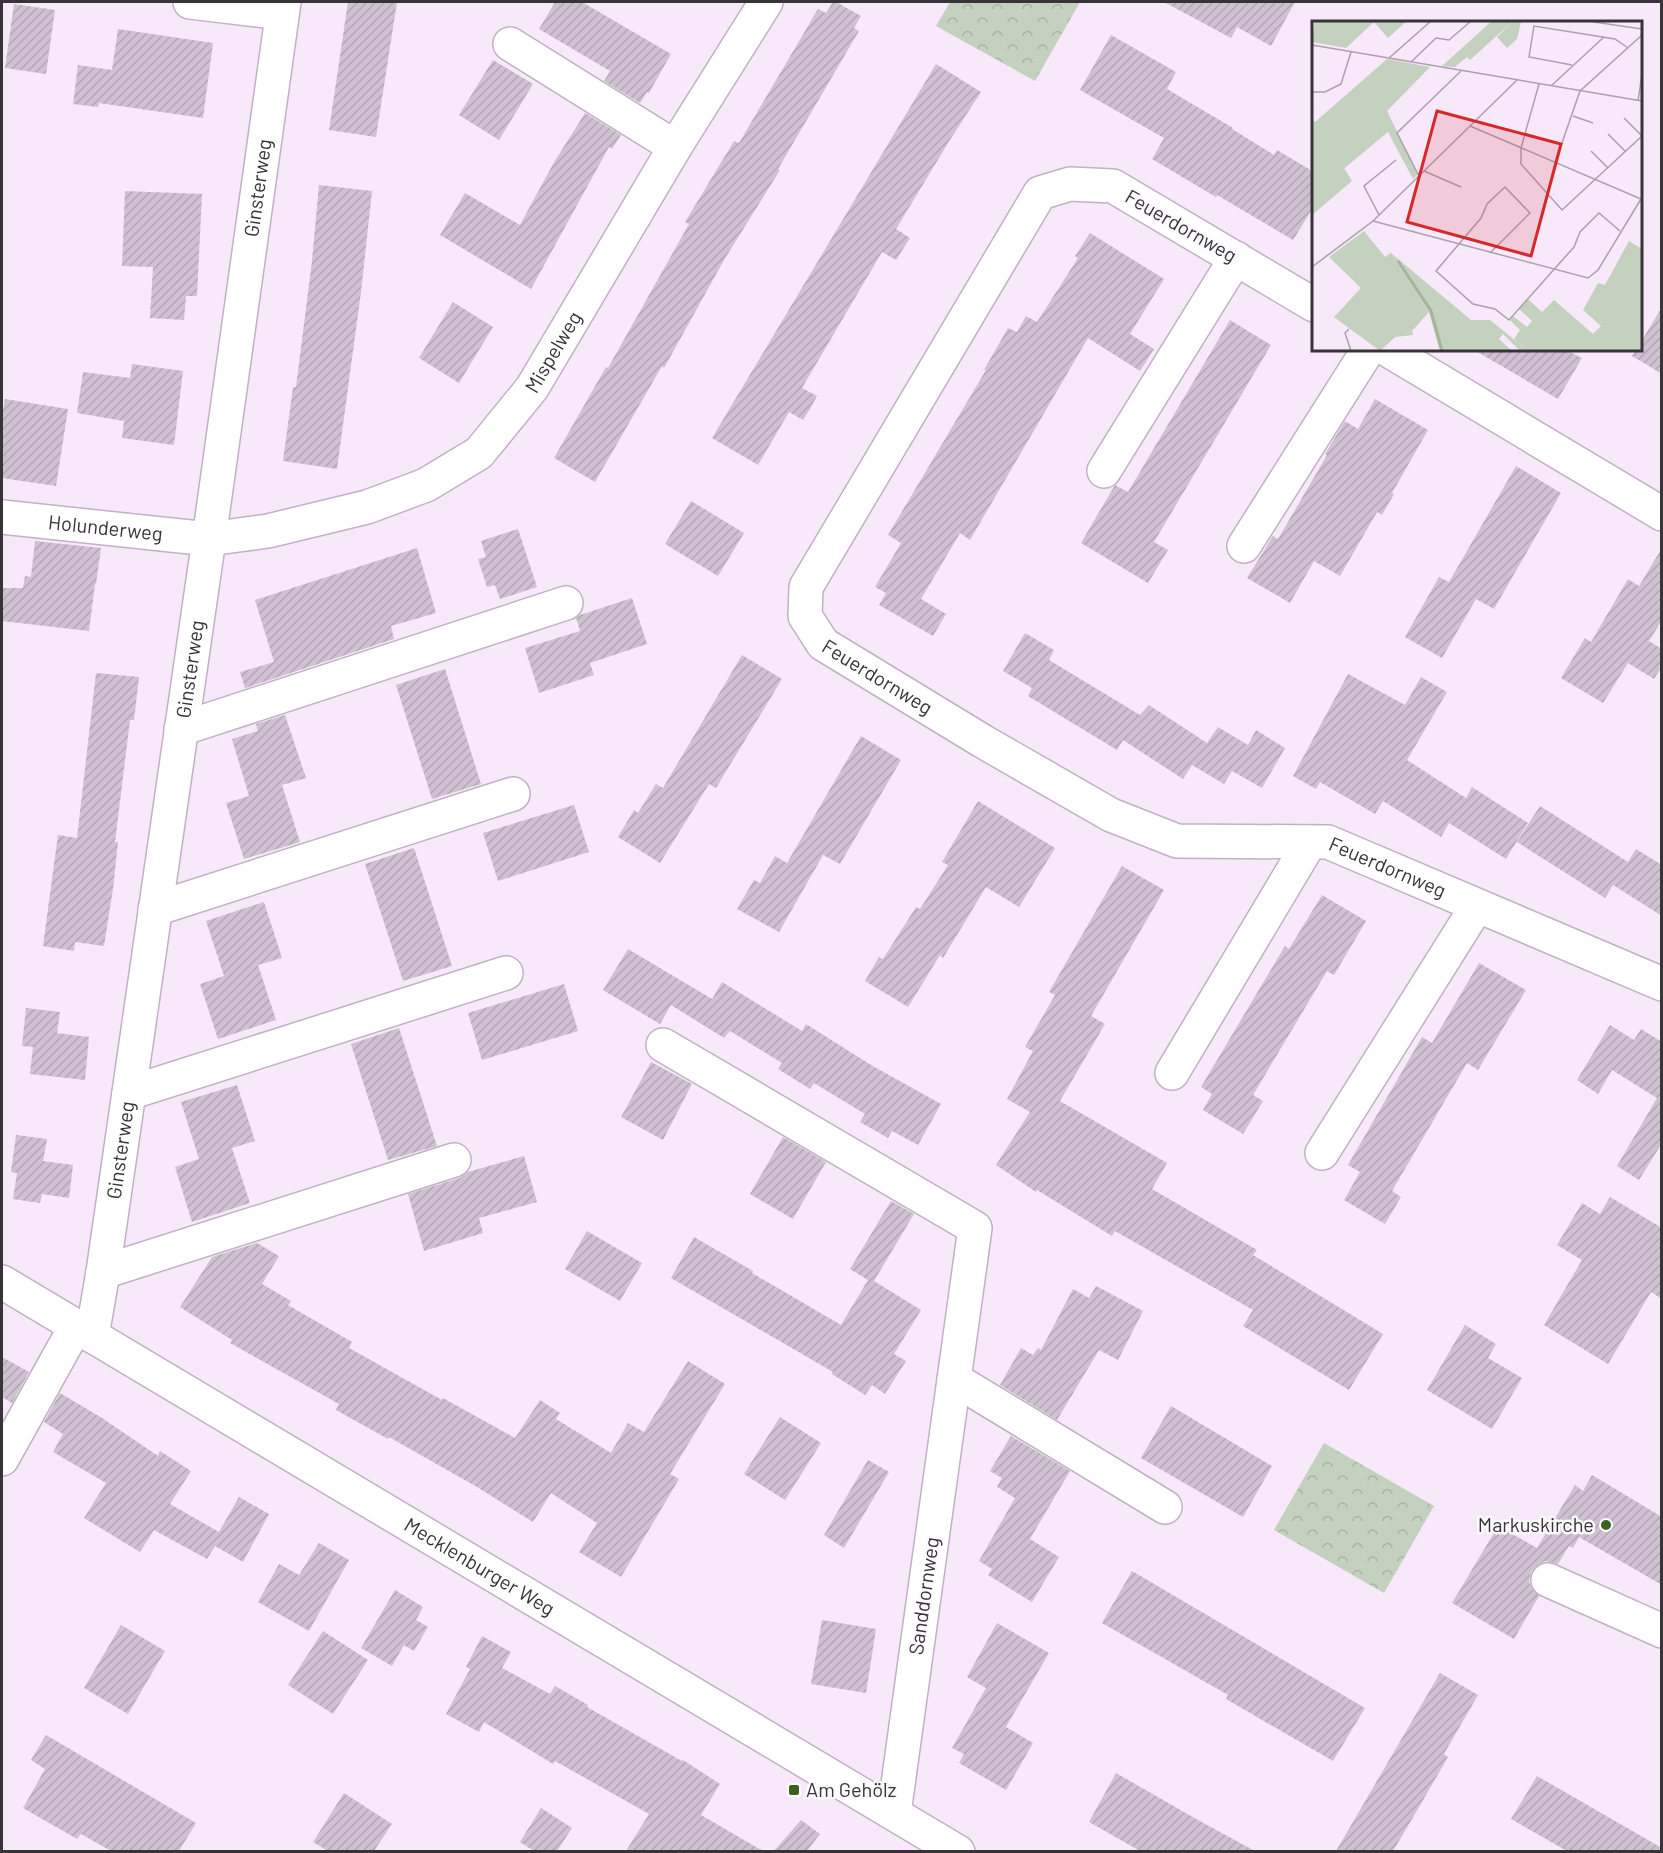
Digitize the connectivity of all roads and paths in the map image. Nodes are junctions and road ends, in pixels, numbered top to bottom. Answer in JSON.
{"nodes":[{"id":1,"x":190,"y":2,"type":"edge"},
{"id":2,"x":766,"y":2,"type":"edge"},
{"id":3,"x":283,"y":7,"type":"edge"},
{"id":4,"x":510,"y":44,"type":"dead end"},
{"id":5,"x":675,"y":147,"type":"junction"},
{"id":6,"x":1236,"y":258,"type":"junction"},
{"id":7,"x":1312,"y":304,"type":"edge"},
{"id":8,"x":1367,"y":351,"type":"edge"},
{"id":9,"x":1390,"y":351,"type":"edge"},
{"id":10,"x":1104,"y":471,"type":"dead end"},
{"id":11,"x":1662,"y":514,"type":"edge"},
{"id":12,"x":2,"y":517,"type":"edge"},
{"id":13,"x":209,"y":539,"type":"junction"},
{"id":14,"x":1244,"y":546,"type":"dead end"},
{"id":15,"x":566,"y":603,"type":"dead end"},
{"id":16,"x":181,"y":729,"type":"junction"},
{"id":17,"x":513,"y":794,"type":"dead end"},
{"id":18,"x":1310,"y":842,"type":"junction"},
{"id":19,"x":1477,"y":906,"type":"junction"},
{"id":20,"x":155,"y":909,"type":"junction"},
{"id":21,"x":506,"y":973,"type":"dead end"},
{"id":22,"x":1662,"y":984,"type":"edge"},
{"id":23,"x":663,"y":1045,"type":"dead end"},
{"id":24,"x":1172,"y":1073,"type":"dead end"},
{"id":25,"x":129,"y":1093,"type":"junction"},
{"id":26,"x":1322,"y":1154,"type":"dead end"},
{"id":27,"x":454,"y":1160,"type":"dead end"},
{"id":28,"x":103,"y":1272,"type":"junction"},
{"id":29,"x":2,"y":1282,"type":"edge"},
{"id":30,"x":84,"y":1331,"type":"junction"},
{"id":31,"x":954,"y":1379,"type":"junction"},
{"id":32,"x":2,"y":1460,"type":"edge"},
{"id":33,"x":1165,"y":1507,"type":"dead end"},
{"id":34,"x":1548,"y":1580,"type":"dead end"},
{"id":35,"x":1662,"y":1631,"type":"edge"},
{"id":36,"x":894,"y":1813,"type":"junction"},
{"id":37,"x":958,"y":1851,"type":"edge"}],
"edges":[{"from":1,"to":3,"type":"street"},
{"from":2,"to":5,"type":"street","name":"Mispelweg"},
{"from":3,"to":13,"type":"street","name":"Ginsterweg"},
{"from":4,"to":5,"type":"street"},
{"from":5,"to":13,"type":"street","name":"Mispelweg"},
{"from":6,"to":7,"type":"street","name":"Feuerdornweg"},
{"from":6,"to":10,"type":"street"},
{"from":6,"to":18,"type":"street","name":"Feuerdornweg"},
{"from":8,"to":14,"type":"street"},
{"from":9,"to":11,"type":"street"},
{"from":12,"to":13,"type":"street","name":"Holunderweg"},
{"from":13,"to":16,"type":"street","name":"Ginsterweg"},
{"from":15,"to":16,"type":"street"},
{"from":16,"to":20,"type":"street","name":"Ginsterweg"},
{"from":17,"to":20,"type":"street"},
{"from":18,"to":19,"type":"street","name":"Feuerdornweg"},
{"from":18,"to":24,"type":"street"},
{"from":19,"to":22,"type":"street","name":"Feuerdornweg"},
{"from":19,"to":26,"type":"street"},
{"from":20,"to":25,"type":"street","name":"Ginsterweg"},
{"from":21,"to":25,"type":"street"},
{"from":23,"to":31,"type":"street","name":"Sanddornweg"},
{"from":25,"to":28,"type":"street","name":"Ginsterweg"},
{"from":27,"to":28,"type":"street"},
{"from":28,"to":30,"type":"street","name":"Ginsterweg"},
{"from":29,"to":30,"type":"street","name":"Mecklenburger Weg"},
{"from":30,"to":32,"type":"street","name":"Ginsterweg"},
{"from":30,"to":36,"type":"street","name":"Mecklenburger Weg"},
{"from":31,"to":33,"type":"street"},
{"from":31,"to":36,"type":"street","name":"Sanddornweg"},
{"from":34,"to":35,"type":"street"},
{"from":36,"to":37,"type":"street","name":"Mecklenburger Weg"}]}
